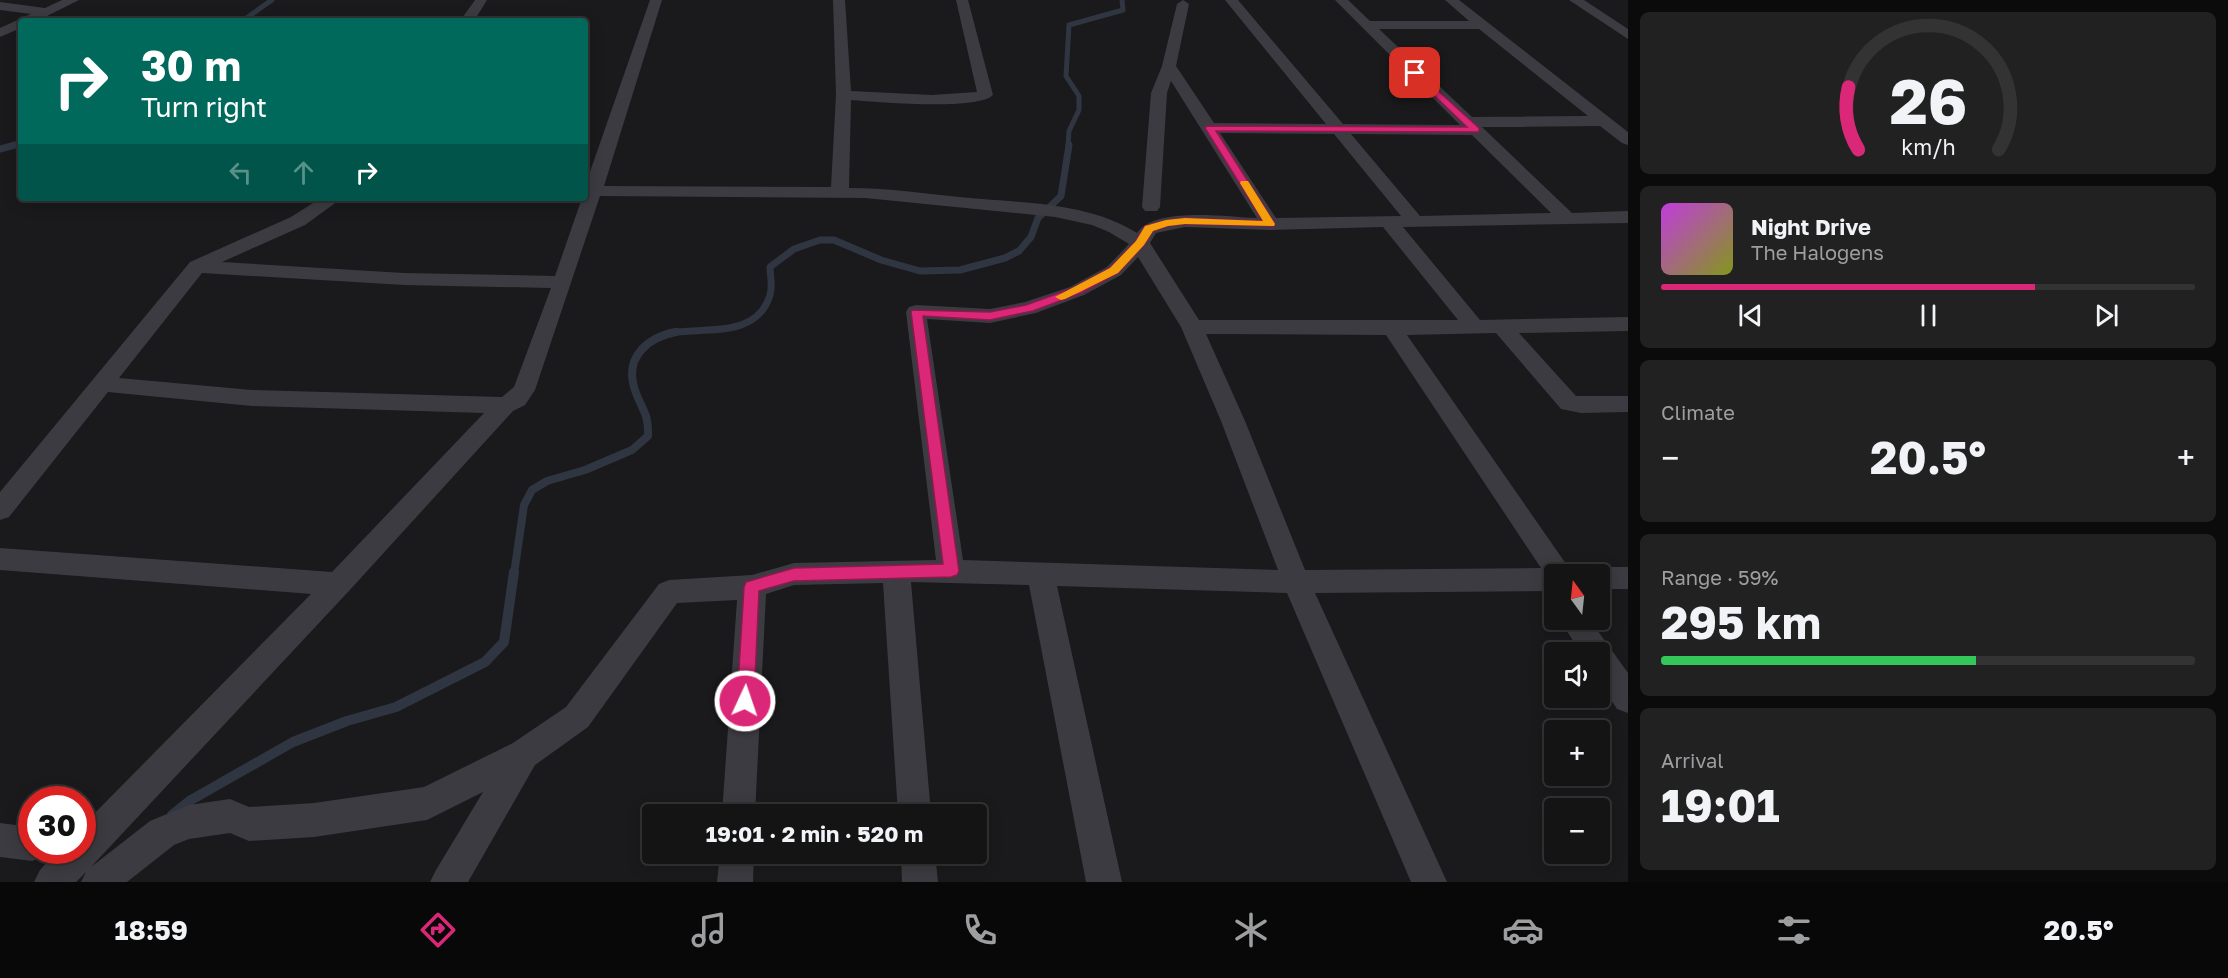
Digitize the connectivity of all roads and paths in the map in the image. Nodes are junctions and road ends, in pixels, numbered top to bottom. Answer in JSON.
{"nodes":[{"id":1,"x":73,"y":0,"type":"edge"},
{"id":2,"x":481,"y":0,"type":"edge"},
{"id":3,"x":656,"y":0,"type":"edge"},
{"id":4,"x":839,"y":0,"type":"edge"},
{"id":5,"x":962,"y":0,"type":"edge"},
{"id":6,"x":1231,"y":0,"type":"edge"},
{"id":7,"x":1341,"y":0,"type":"edge"},
{"id":8,"x":1451,"y":0,"type":"edge"},
{"id":9,"x":1575,"y":0,"type":"edge"},
{"id":10,"x":1183,"y":4,"type":"dead end"},
{"id":11,"x":0,"y":6,"type":"edge"},
{"id":12,"x":46,"y":12,"type":"junction"},
{"id":13,"x":33,"y":18,"type":"edge"},
{"id":14,"x":469,"y":18,"type":"edge"},
{"id":15,"x":18,"y":24,"type":"edge"},
{"id":16,"x":1367,"y":25,"type":"junction"},
{"id":17,"x":1482,"y":25,"type":"junction"},
{"id":18,"x":0,"y":33,"type":"edge"},
{"id":19,"x":1628,"y":36,"type":"edge"},
{"id":20,"x":1169,"y":66,"type":"junction"},
{"id":21,"x":844,"y":95,"type":"junction"},
{"id":22,"x":1603,"y":121,"type":"junction"},
{"id":23,"x":1471,"y":126,"type":"junction"},
{"id":24,"x":1210,"y":128,"type":"junction"},
{"id":25,"x":1339,"y":131,"type":"junction"},
{"id":26,"x":1628,"y":140,"type":"edge"},
{"id":27,"x":589,"y":191,"type":"edge"},
{"id":28,"x":840,"y":192,"type":"junction"},
{"id":29,"x":328,"y":201,"type":"edge"},
{"id":30,"x":586,"y":201,"type":"edge"},
{"id":31,"x":1151,"y":207,"type":"dead end"},
{"id":32,"x":1566,"y":217,"type":"junction"},
{"id":33,"x":1628,"y":217,"type":"edge"},
{"id":34,"x":1413,"y":219,"type":"junction"},
{"id":35,"x":1388,"y":221,"type":"junction"},
{"id":36,"x":1270,"y":224,"type":"junction"},
{"id":37,"x":1140,"y":243,"type":"junction"},
{"id":38,"x":197,"y":266,"type":"junction"},
{"id":39,"x":563,"y":282,"type":"junction"},
{"id":40,"x":1628,"y":324,"type":"edge"},
{"id":41,"x":1192,"y":327,"type":"junction"},
{"id":42,"x":1475,"y":327,"type":"junction"},
{"id":43,"x":1502,"y":327,"type":"junction"},
{"id":44,"x":1392,"y":328,"type":"junction"},
{"id":45,"x":104,"y":384,"type":"junction"},
{"id":46,"x":1628,"y":404,"type":"edge"},
{"id":47,"x":505,"y":405,"type":"junction"},
{"id":48,"x":0,"y":510,"type":"edge"},
{"id":49,"x":0,"y":559,"type":"edge"},
{"id":50,"x":1553,"y":564,"type":"edge"},
{"id":51,"x":896,"y":571,"type":"junction"},
{"id":52,"x":951,"y":571,"type":"junction"},
{"id":53,"x":1041,"y":574,"type":"junction"},
{"id":54,"x":1610,"y":578,"type":"edge"},
{"id":55,"x":1628,"y":578,"type":"edge"},
{"id":56,"x":1544,"y":579,"type":"edge"},
{"id":57,"x":1296,"y":582,"type":"junction"},
{"id":58,"x":338,"y":585,"type":"junction"},
{"id":59,"x":752,"y":587,"type":"junction"},
{"id":60,"x":1610,"y":672,"type":"edge"},
{"id":61,"x":1628,"y":699,"type":"edge"},
{"id":62,"x":524,"y":754,"type":"junction"},
{"id":63,"x":740,"y":804,"type":"edge"},
{"id":64,"x":914,"y":804,"type":"edge"},
{"id":65,"x":96,"y":833,"type":"edge"},
{"id":66,"x":0,"y":840,"type":"edge"},
{"id":67,"x":18,"y":842,"type":"edge"},
{"id":68,"x":67,"y":864,"type":"edge"},
{"id":69,"x":736,"y":864,"type":"edge"},
{"id":70,"x":919,"y":864,"type":"edge"},
{"id":71,"x":52,"y":882,"type":"edge"},
{"id":72,"x":99,"y":882,"type":"edge"},
{"id":73,"x":448,"y":882,"type":"edge"},
{"id":74,"x":735,"y":882,"type":"edge"},
{"id":75,"x":920,"y":882,"type":"edge"},
{"id":76,"x":1104,"y":882,"type":"edge"},
{"id":77,"x":1429,"y":882,"type":"edge"}],
"edges":[{"from":1,"to":12,"type":"street"},
{"from":2,"to":14,"type":"street"},
{"from":3,"to":27,"type":"street"},
{"from":4,"to":21,"type":"street"},
{"from":5,"to":21,"type":"street"},
{"from":6,"to":25,"type":"street"},
{"from":7,"to":16,"type":"street"},
{"from":8,"to":17,"type":"street"},
{"from":9,"to":19,"type":"street"},
{"from":10,"to":20,"type":"street"},
{"from":11,"to":12,"type":"street"},
{"from":12,"to":13,"type":"street"},
{"from":15,"to":18,"type":"street"},
{"from":16,"to":17,"type":"street"},
{"from":16,"to":23,"type":"street"},
{"from":17,"to":22,"type":"street"},
{"from":20,"to":24,"type":"street"},
{"from":20,"to":31,"type":"street"},
{"from":21,"to":28,"type":"street"},
{"from":22,"to":23,"type":"street"},
{"from":22,"to":26,"type":"street"},
{"from":23,"to":25,"type":"street"},
{"from":23,"to":32,"type":"street"},
{"from":24,"to":25,"type":"street"},
{"from":24,"to":36,"type":"street"},
{"from":25,"to":34,"type":"street"},
{"from":27,"to":28,"type":"street"},
{"from":28,"to":37,"type":"street"},
{"from":29,"to":38,"type":"street"},
{"from":30,"to":39,"type":"street"},
{"from":32,"to":33,"type":"street"},
{"from":32,"to":34,"type":"street"},
{"from":34,"to":35,"type":"street"},
{"from":35,"to":36,"type":"street"},
{"from":35,"to":42,"type":"street"},
{"from":36,"to":37,"type":"street"},
{"from":37,"to":41,"type":"street"},
{"from":37,"to":52,"type":"street"},
{"from":38,"to":39,"type":"street"},
{"from":38,"to":45,"type":"street"},
{"from":39,"to":47,"type":"street"},
{"from":40,"to":43,"type":"street"},
{"from":41,"to":44,"type":"street"},
{"from":41,"to":57,"type":"street"},
{"from":42,"to":43,"type":"street"},
{"from":42,"to":44,"type":"street"},
{"from":43,"to":46,"type":"street"},
{"from":44,"to":50,"type":"street"},
{"from":45,"to":47,"type":"street"},
{"from":45,"to":48,"type":"street"},
{"from":47,"to":58,"type":"street"},
{"from":49,"to":58,"type":"street"},
{"from":51,"to":52,"type":"street"},
{"from":51,"to":59,"type":"street"},
{"from":51,"to":64,"type":"street"},
{"from":52,"to":53,"type":"street"},
{"from":53,"to":57,"type":"street"},
{"from":53,"to":76,"type":"street"},
{"from":54,"to":55,"type":"street"},
{"from":56,"to":57,"type":"street"},
{"from":57,"to":77,"type":"street"},
{"from":58,"to":65,"type":"street"},
{"from":59,"to":62,"type":"street"},
{"from":59,"to":63,"type":"street"},
{"from":60,"to":61,"type":"street"},
{"from":62,"to":72,"type":"street"},
{"from":62,"to":73,"type":"street"},
{"from":66,"to":67,"type":"street"},
{"from":68,"to":71,"type":"street"},
{"from":69,"to":74,"type":"street"},
{"from":70,"to":75,"type":"street"}]}
